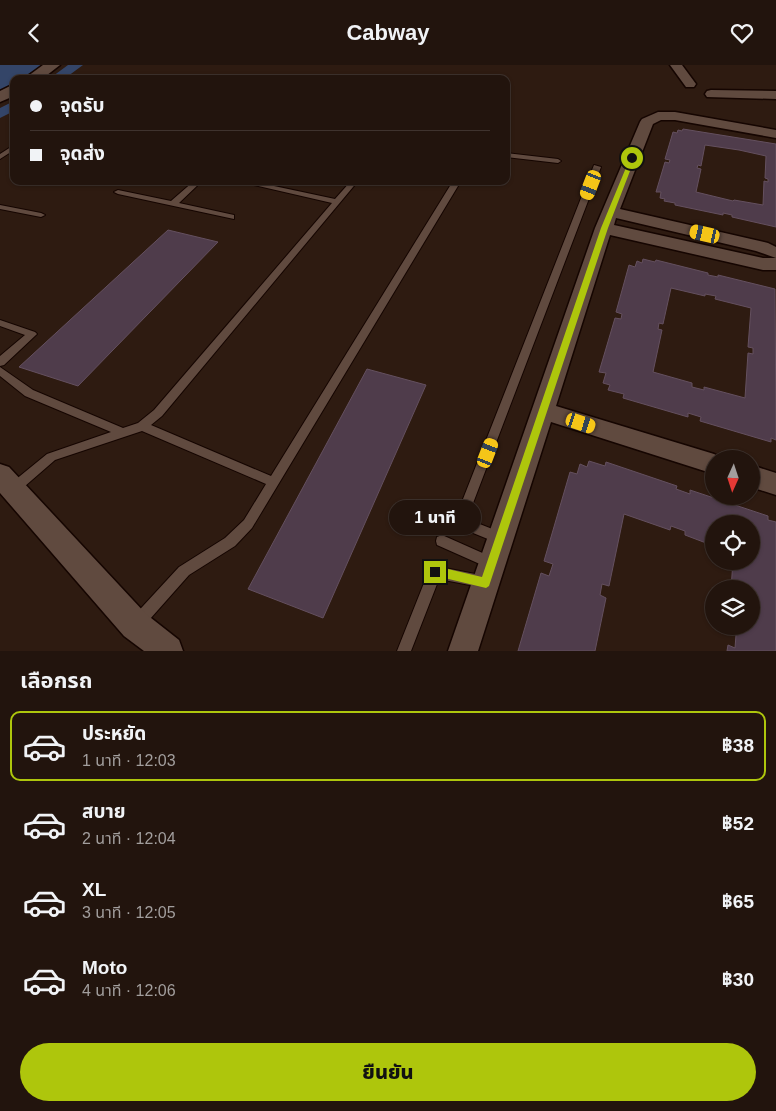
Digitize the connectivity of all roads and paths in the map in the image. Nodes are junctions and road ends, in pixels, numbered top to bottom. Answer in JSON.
{"nodes":[{"id":1,"x":53,"y":65,"type":"edge"},
{"id":2,"x":676,"y":65,"type":"edge"},
{"id":3,"x":37,"y":75,"type":"edge"},
{"id":4,"x":690,"y":84,"type":"dead end"},
{"id":5,"x":711,"y":94,"type":"dead end"},
{"id":6,"x":776,"y":95,"type":"edge"},
{"id":7,"x":776,"y":134,"type":"edge"},
{"id":8,"x":510,"y":155,"type":"edge"},
{"id":9,"x":558,"y":161,"type":"dead end"},
{"id":10,"x":598,"y":167,"type":"dead end"},
{"id":11,"x":194,"y":185,"type":"edge"},
{"id":12,"x":259,"y":185,"type":"edge"},
{"id":13,"x":352,"y":185,"type":"edge"},
{"id":14,"x":455,"y":185,"type":"edge"},
{"id":15,"x":118,"y":192,"type":"dead end"},
{"id":16,"x":338,"y":202,"type":"junction"},
{"id":17,"x":172,"y":204,"type":"junction"},
{"id":18,"x":0,"y":207,"type":"edge"},
{"id":19,"x":41,"y":215,"type":"dead end"},
{"id":20,"x":231,"y":217,"type":"dead end"},
{"id":21,"x":607,"y":220,"type":"junction"},
{"id":22,"x":776,"y":253,"type":"edge"},
{"id":23,"x":776,"y":264,"type":"edge"},
{"id":24,"x":0,"y":323,"type":"edge"},
{"id":25,"x":0,"y":362,"type":"edge"},
{"id":26,"x":0,"y":371,"type":"edge"},
{"id":27,"x":543,"y":411,"type":"junction"},
{"id":28,"x":142,"y":426,"type":"junction"},
{"id":29,"x":124,"y":433,"type":"junction"},
{"id":30,"x":705,"y":461,"type":"edge"},
{"id":31,"x":760,"y":479,"type":"edge"},
{"id":32,"x":6,"y":482,"type":"edge"},
{"id":33,"x":273,"y":482,"type":"junction"},
{"id":34,"x":776,"y":483,"type":"edge"},
{"id":35,"x":500,"y":538,"type":"junction"},
{"id":36,"x":442,"y":541,"type":"dead end"},
{"id":37,"x":489,"y":573,"type":"junction"},
{"id":38,"x":135,"y":625,"type":"junction"},
{"id":39,"x":168,"y":651,"type":"edge"},
{"id":40,"x":404,"y":651,"type":"edge"},
{"id":41,"x":463,"y":651,"type":"edge"}],
"edges":[{"from":1,"to":3,"type":"street"},
{"from":2,"to":4,"type":"street"},
{"from":5,"to":6,"type":"street"},
{"from":7,"to":21,"type":"street"},
{"from":8,"to":9,"type":"lane"},
{"from":10,"to":35,"type":"lane"},
{"from":11,"to":17,"type":"lane"},
{"from":12,"to":16,"type":"lane"},
{"from":13,"to":16,"type":"lane"},
{"from":14,"to":33,"type":"lane"},
{"from":15,"to":17,"type":"lane"},
{"from":16,"to":28,"type":"lane"},
{"from":17,"to":20,"type":"lane"},
{"from":18,"to":19,"type":"lane"},
{"from":21,"to":22,"type":"street"},
{"from":21,"to":23,"type":"street"},
{"from":21,"to":27,"type":"street"},
{"from":24,"to":25,"type":"lane"},
{"from":26,"to":29,"type":"lane"},
{"from":27,"to":30,"type":"street"},
{"from":27,"to":35,"type":"street"},
{"from":28,"to":29,"type":"lane"},
{"from":28,"to":33,"type":"lane"},
{"from":29,"to":32,"type":"lane"},
{"from":31,"to":34,"type":"street"},
{"from":32,"to":38,"type":"street"},
{"from":33,"to":38,"type":"lane"},
{"from":35,"to":37,"type":"street"},
{"from":36,"to":37,"type":"lane"},
{"from":37,"to":40,"type":"lane"},
{"from":37,"to":41,"type":"street"},
{"from":38,"to":39,"type":"street"}]}
